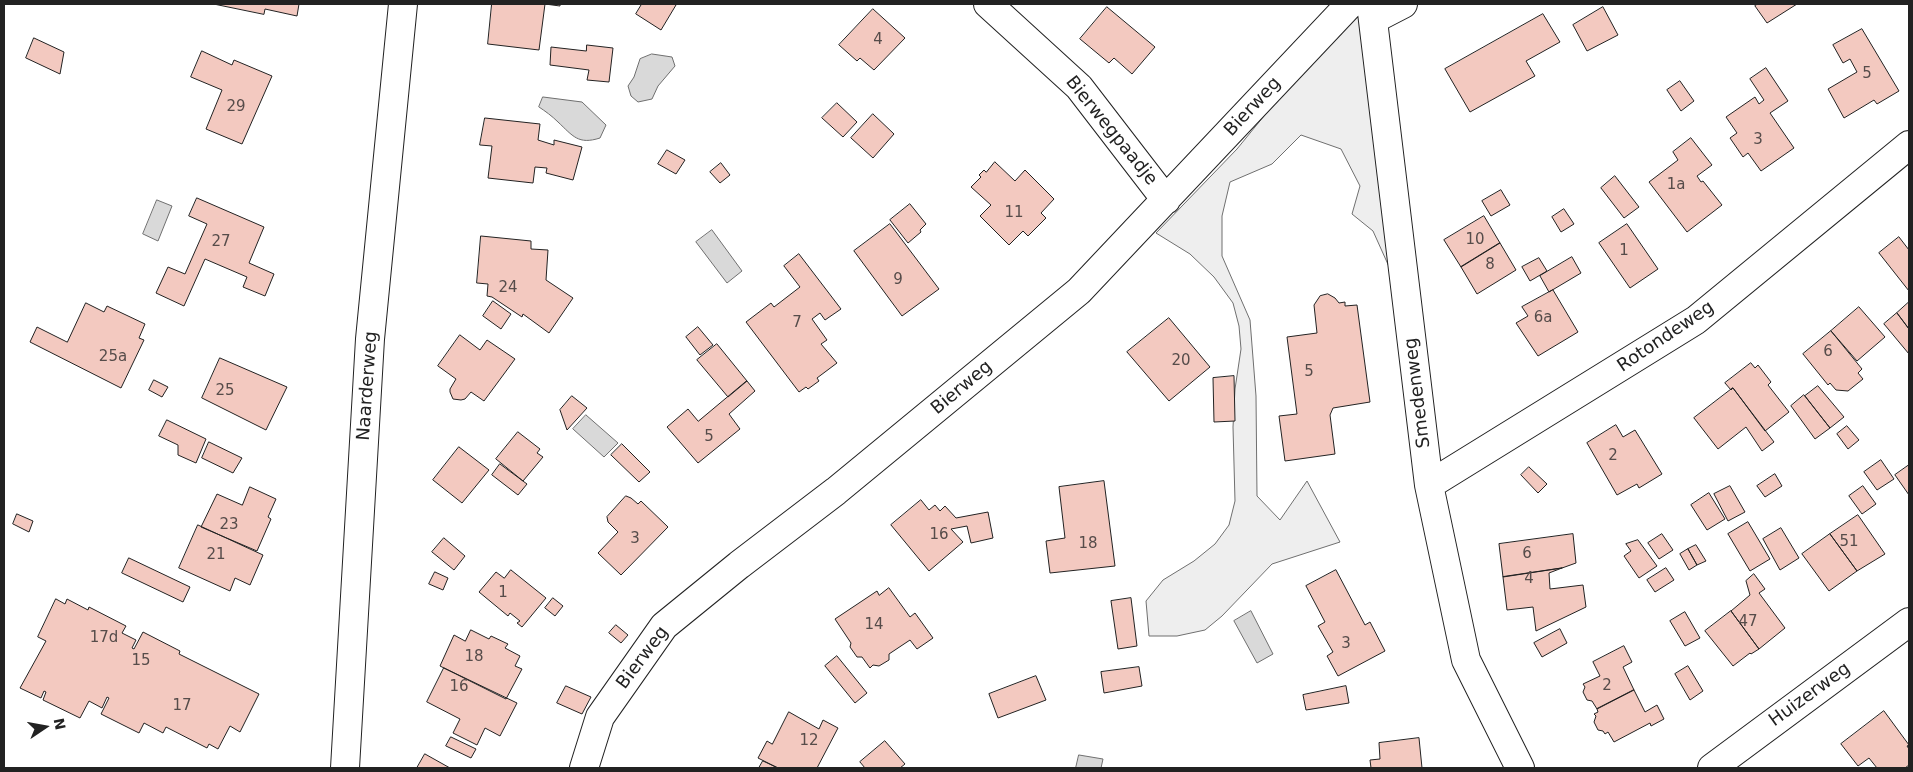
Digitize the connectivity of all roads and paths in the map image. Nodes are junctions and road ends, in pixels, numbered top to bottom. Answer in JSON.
{"nodes":[{"id":1,"x":403,"y":4,"type":"edge"},
{"id":2,"x":988,"y":4,"type":"edge"},
{"id":3,"x":1350,"y":4,"type":"edge"},
{"id":4,"x":1403,"y":4,"type":"edge"},
{"id":5,"x":1372,"y":12,"type":"edge"},
{"id":6,"x":1909,"y":145,"type":"edge"},
{"id":7,"x":1166,"y":200,"type":"junction"},
{"id":8,"x":1429,"y":485,"type":"junction"},
{"id":9,"x":1909,"y":622,"type":"edge"},
{"id":10,"x":345,"y":768,"type":"edge"},
{"id":11,"x":584,"y":768,"type":"edge"},
{"id":12,"x":1520,"y":768,"type":"edge"},
{"id":13,"x":1712,"y":768,"type":"edge"}],
"edges":[{"from":1,"to":10,"type":"street","name":"Naarderweg"},
{"from":2,"to":7,"type":"street","name":"Bierwegpaadje"},
{"from":3,"to":7,"type":"street","name":"Bierweg"},
{"from":4,"to":5,"type":"street"},
{"from":5,"to":8,"type":"street","name":"Smedenweg"},
{"from":6,"to":8,"type":"street","name":"Rotondeweg"},
{"from":7,"to":11,"type":"street","name":"Bierweg"},
{"from":8,"to":12,"type":"street","name":"Smedenweg"},
{"from":9,"to":13,"type":"street","name":"Huizerweg"}]}
